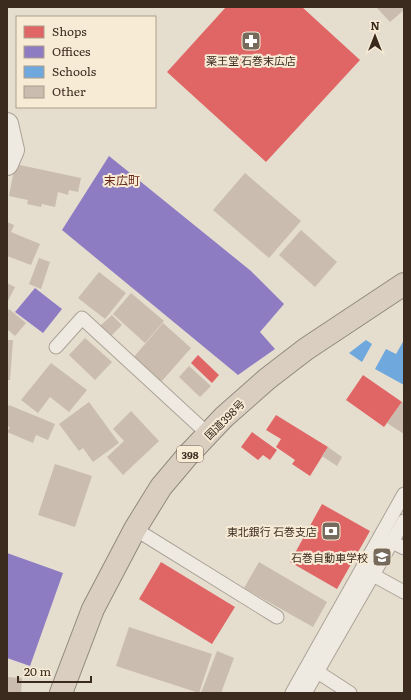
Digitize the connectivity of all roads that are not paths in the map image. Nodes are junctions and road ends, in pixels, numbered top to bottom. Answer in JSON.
{"nodes":[{"id":1,"x":7,"y":124,"type":"edge"},
{"id":2,"x":7,"y":164,"type":"edge"},
{"id":3,"x":404,"y":284,"type":"edge"},
{"id":4,"x":56,"y":347,"type":"dead end"},
{"id":5,"x":208,"y":434,"type":"junction"},
{"id":6,"x":404,"y":494,"type":"edge"},
{"id":7,"x":400,"y":519,"type":"edge"},
{"id":8,"x":135,"y":529,"type":"junction"},
{"id":9,"x":392,"y":542,"type":"junction"},
{"id":10,"x":404,"y":548,"type":"edge"},
{"id":11,"x":373,"y":574,"type":"junction"},
{"id":12,"x":404,"y":592,"type":"edge"},
{"id":13,"x":277,"y":616,"type":"dead end"},
{"id":14,"x":312,"y":669,"type":"junction"},
{"id":15,"x":61,"y":693,"type":"edge"},
{"id":16,"x":292,"y":693,"type":"edge"},
{"id":17,"x":305,"y":693,"type":"edge"},
{"id":18,"x":350,"y":693,"type":"edge"}],
"edges":[{"from":1,"to":2,"type":"street"},
{"from":3,"to":5,"type":"highway","name":"国道398号","number":"398"},
{"from":4,"to":5,"type":"lane"},
{"from":5,"to":8,"type":"highway","name":"国道398号","number":"398"},
{"from":6,"to":7,"type":"lane"},
{"from":7,"to":9,"type":"lane"},
{"from":7,"to":14,"type":"lane"},
{"from":8,"to":13,"type":"lane"},
{"from":8,"to":15,"type":"highway","name":"国道398号","number":"398"},
{"from":9,"to":10,"type":"lane"},
{"from":9,"to":11,"type":"lane"},
{"from":11,"to":12,"type":"lane"},
{"from":11,"to":14,"type":"lane"},
{"from":14,"to":16,"type":"lane"},
{"from":14,"to":17,"type":"lane"},
{"from":14,"to":18,"type":"lane"}]}
